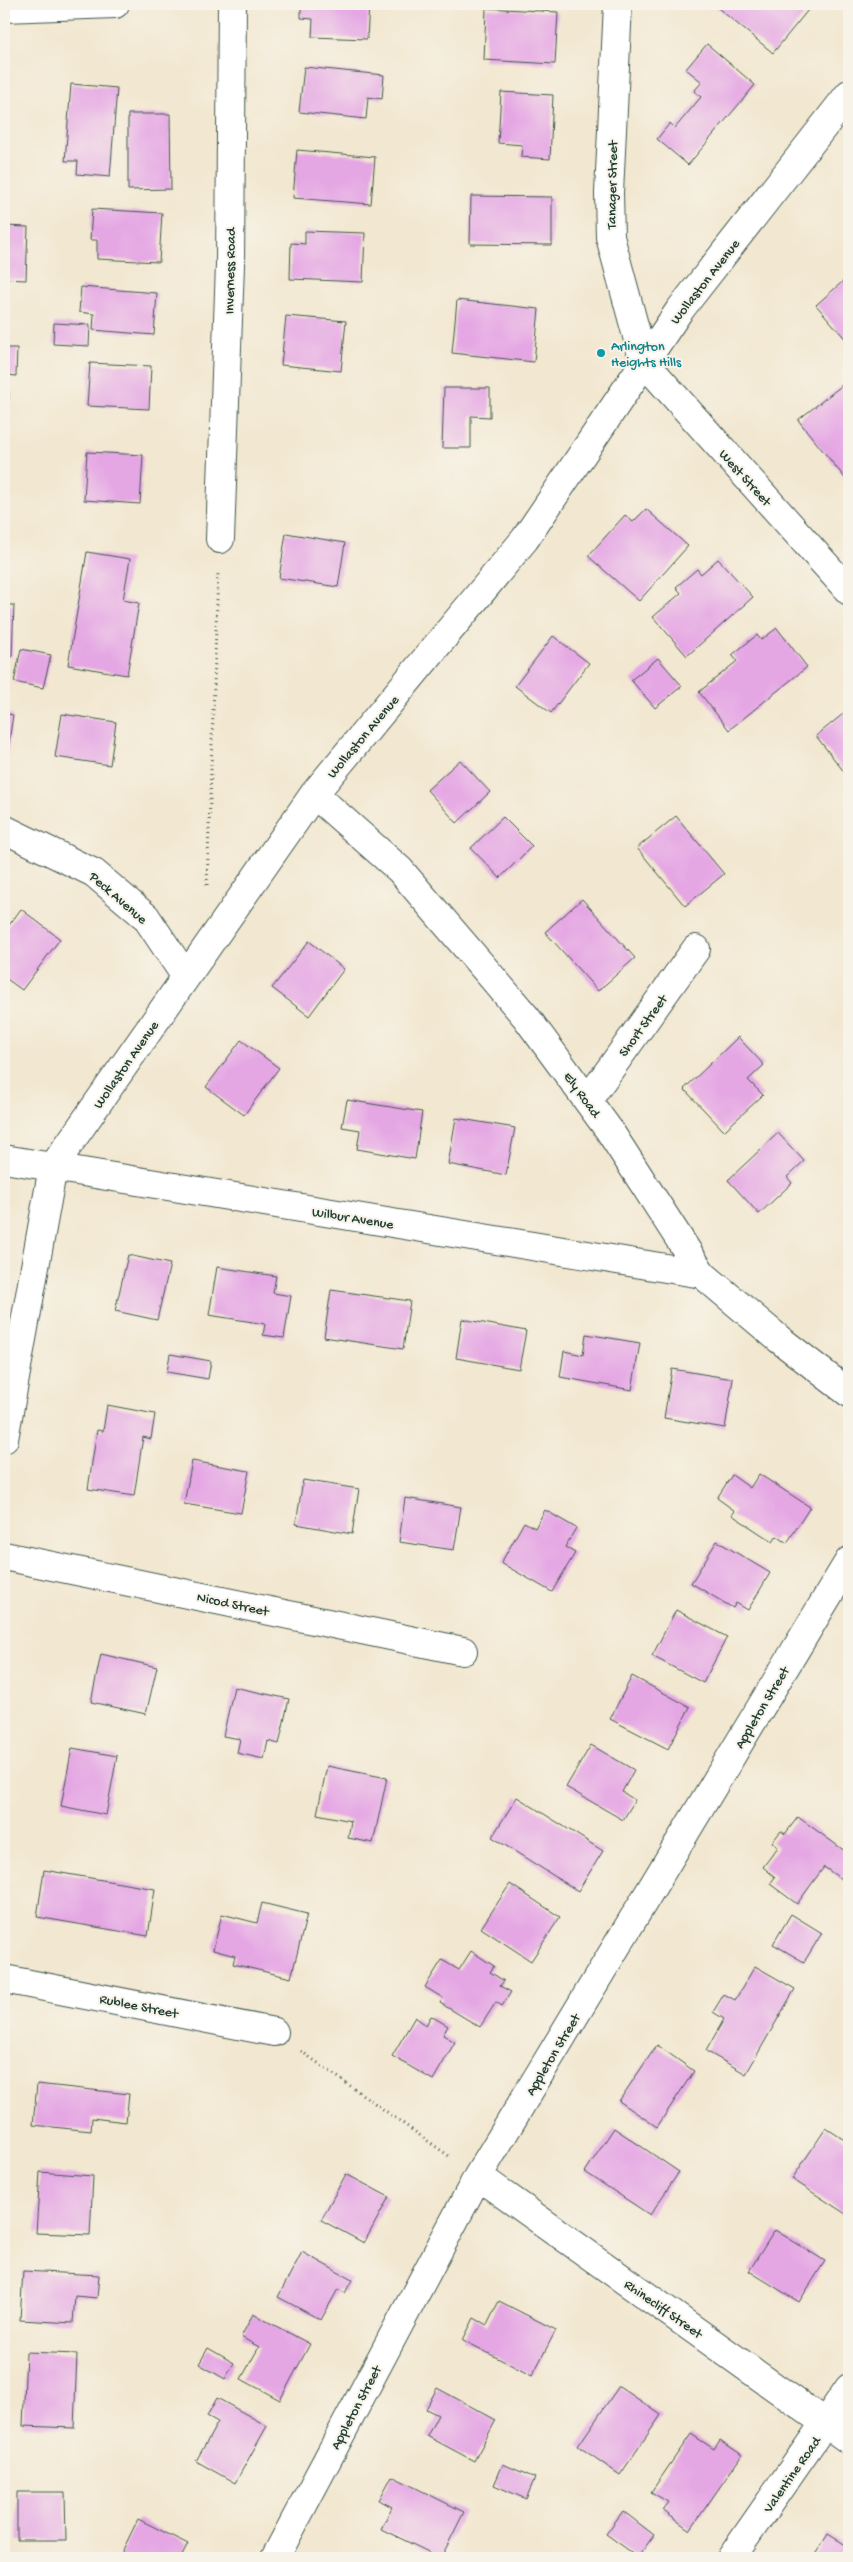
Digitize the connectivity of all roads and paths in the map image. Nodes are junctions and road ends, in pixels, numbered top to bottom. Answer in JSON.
{"nodes":[{"id":1,"x":114,"y":4,"type":"edge"},
{"id":2,"x":232,"y":4,"type":"edge"},
{"id":3,"x":618,"y":4,"type":"edge"},
{"id":4,"x":4,"y":8,"type":"edge"},
{"id":5,"x":849,"y":94,"type":"edge"},
{"id":6,"x":644,"y":362,"type":"junction"},
{"id":7,"x":220,"y":539,"type":"joint"},
{"id":8,"x":849,"y":591,"type":"edge"},
{"id":9,"x":314,"y":794,"type":"junction"},
{"id":10,"x":4,"y":829,"type":"edge"},
{"id":11,"x":206,"y":892,"type":"dead end"},
{"id":12,"x":696,"y":949,"type":"dead end"},
{"id":13,"x":186,"y":977,"type":"junction"},
{"id":14,"x":588,"y":1100,"type":"junction"},
{"id":15,"x":4,"y":1159,"type":"edge"},
{"id":16,"x":54,"y":1167,"type":"junction"},
{"id":17,"x":702,"y":1274,"type":"junction"},
{"id":18,"x":849,"y":1393,"type":"edge"},
{"id":19,"x":4,"y":1439,"type":"edge"},
{"id":20,"x":4,"y":1556,"type":"edge"},
{"id":21,"x":849,"y":1561,"type":"edge"},
{"id":22,"x":463,"y":1651,"type":"dead end"},
{"id":23,"x":4,"y":1979,"type":"edge"},
{"id":24,"x":274,"y":2032,"type":"joint"},
{"id":25,"x":478,"y":2176,"type":"junction"},
{"id":26,"x":849,"y":2388,"type":"edge"},
{"id":27,"x":826,"y":2423,"type":"junction"},
{"id":28,"x":849,"y":2440,"type":"edge"},
{"id":29,"x":275,"y":2558,"type":"edge"},
{"id":30,"x":731,"y":2558,"type":"edge"}],
"edges":[{"from":1,"to":4,"type":"street"},
{"from":2,"to":7,"type":"street","name":"Inverness Road"},
{"from":3,"to":6,"type":"street","name":"Tanager Street"},
{"from":5,"to":6,"type":"street","name":"Wollaston Avenue"},
{"from":6,"to":8,"type":"street","name":"West Street"},
{"from":6,"to":9,"type":"street","name":"Wollaston Avenue"},
{"from":7,"to":11,"type":"path"},
{"from":9,"to":13,"type":"street","name":"Wollaston Avenue"},
{"from":9,"to":14,"type":"street","name":"Ely Road"},
{"from":10,"to":13,"type":"street","name":"Peck Avenue"},
{"from":12,"to":14,"type":"street","name":"Short Street"},
{"from":13,"to":16,"type":"street","name":"Wollaston Avenue"},
{"from":14,"to":17,"type":"street","name":"Ely Road"},
{"from":15,"to":16,"type":"street","name":"Wilbur Avenue"},
{"from":16,"to":17,"type":"street","name":"Wilbur Avenue"},
{"from":16,"to":19,"type":"street","name":"Wollaston Avenue"},
{"from":17,"to":18,"type":"street","name":"Ely Road"},
{"from":20,"to":22,"type":"street","name":"Nicod Street"},
{"from":21,"to":25,"type":"street","name":"Appleton Street"},
{"from":23,"to":24,"type":"street","name":"Rublee Street"},
{"from":24,"to":25,"type":"path"},
{"from":25,"to":27,"type":"street","name":"Rhinecliff Street"},
{"from":25,"to":29,"type":"street","name":"Appleton Street"},
{"from":26,"to":27,"type":"street","name":"Valentine Road"},
{"from":27,"to":28,"type":"street","name":"Rhinecliff Street"},
{"from":27,"to":30,"type":"street","name":"Valentine Road"}]}
